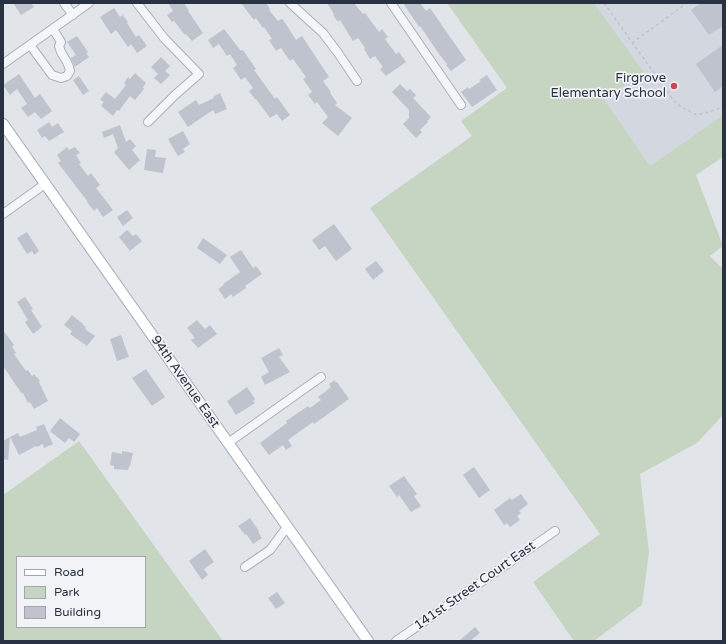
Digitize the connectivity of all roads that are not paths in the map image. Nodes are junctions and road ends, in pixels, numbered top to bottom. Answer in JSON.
{"nodes":[{"id":1,"x":64,"y":3,"type":"edge"},
{"id":2,"x":90,"y":3,"type":"edge"},
{"id":3,"x":137,"y":3,"type":"edge"},
{"id":4,"x":290,"y":3,"type":"edge"},
{"id":5,"x":391,"y":3,"type":"edge"},
{"id":6,"x":73,"y":15,"type":"junction"},
{"id":7,"x":53,"y":29,"type":"junction"},
{"id":8,"x":30,"y":45,"type":"junction"},
{"id":9,"x":3,"y":64,"type":"edge"},
{"id":10,"x":357,"y":81,"type":"dead end"},
{"id":11,"x":461,"y":105,"type":"dead end"},
{"id":12,"x":148,"y":122,"type":"dead end"},
{"id":13,"x":3,"y":124,"type":"edge"},
{"id":14,"x":45,"y":184,"type":"junction"},
{"id":15,"x":3,"y":214,"type":"edge"},
{"id":16,"x":321,"y":377,"type":"dead end"},
{"id":17,"x":228,"y":443,"type":"junction"},
{"id":18,"x":287,"y":527,"type":"junction"},
{"id":19,"x":555,"y":531,"type":"dead end"},
{"id":20,"x":245,"y":567,"type":"dead end"},
{"id":21,"x":368,"y":641,"type":"edge"},
{"id":22,"x":396,"y":641,"type":"edge"}],
"edges":[{"from":1,"to":6,"type":"street"},
{"from":2,"to":6,"type":"street"},
{"from":3,"to":12,"type":"street"},
{"from":4,"to":10,"type":"street"},
{"from":5,"to":11,"type":"street"},
{"from":6,"to":7,"type":"street"},
{"from":7,"to":8,"type":"street"},
{"from":7,"to":8,"type":"street"},
{"from":8,"to":9,"type":"street"},
{"from":13,"to":14,"type":"main road","name":"94th Avenue East"},
{"from":14,"to":15,"type":"street"},
{"from":14,"to":17,"type":"main road","name":"94th Avenue East"},
{"from":16,"to":17,"type":"street"},
{"from":17,"to":18,"type":"main road","name":"94th Avenue East"},
{"from":18,"to":20,"type":"street"},
{"from":18,"to":21,"type":"main road","name":"94th Avenue East"},
{"from":19,"to":22,"type":"street","name":"141st Street Court East"}]}
